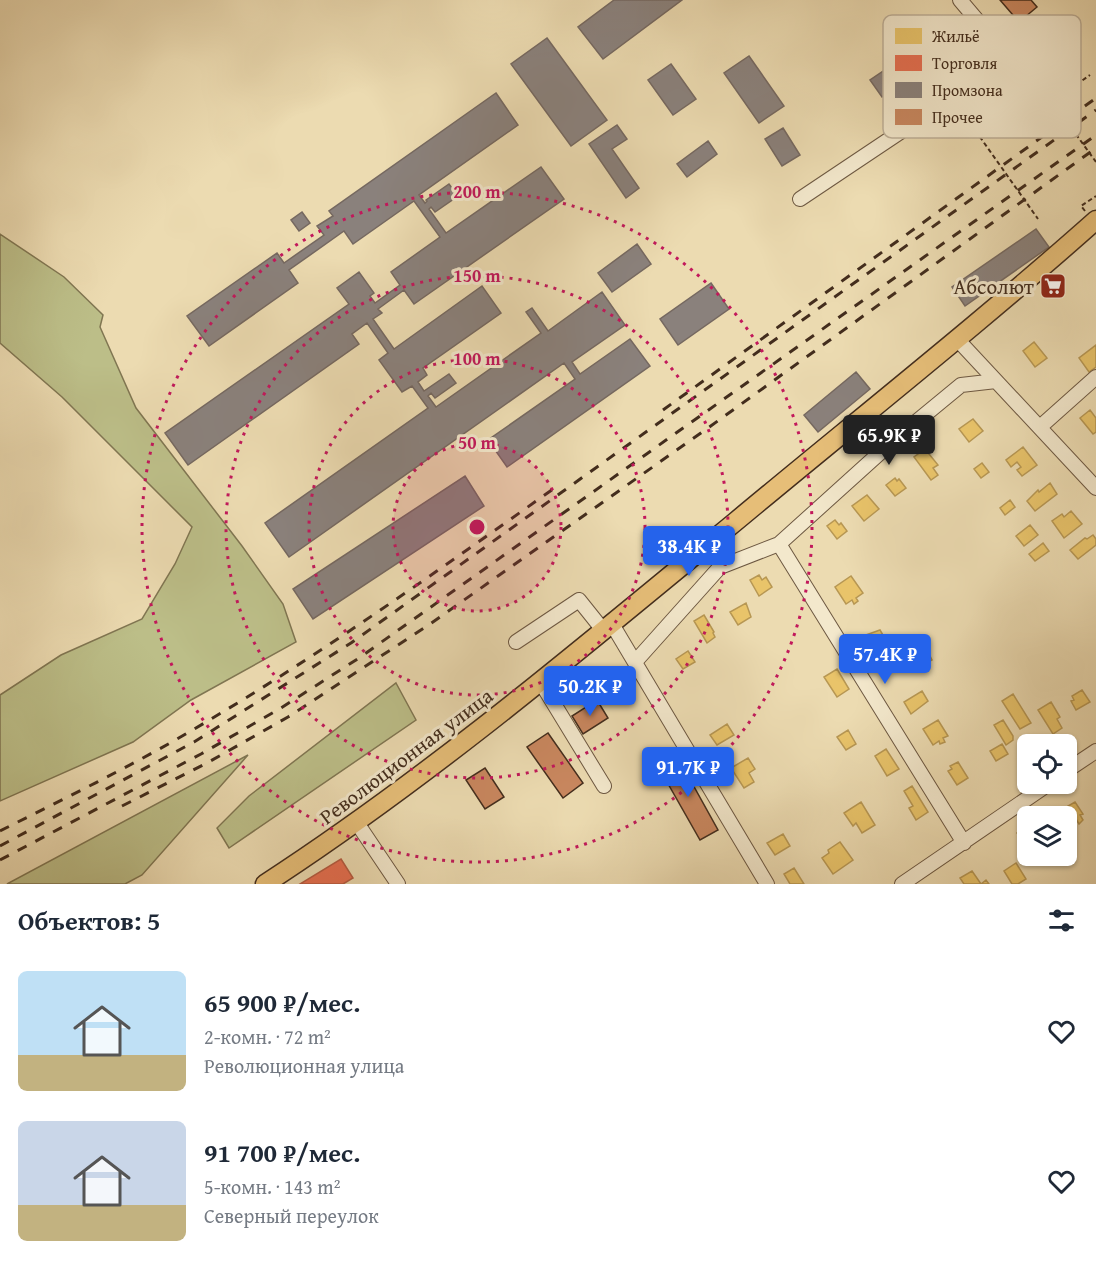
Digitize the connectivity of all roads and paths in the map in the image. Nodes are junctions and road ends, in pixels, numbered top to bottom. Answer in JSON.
{"nodes":[{"id":1,"x":960,"y":0,"type":"edge"},
{"id":2,"x":973,"y":15,"type":"edge"},
{"id":3,"x":1090,"y":75,"type":"dead end"},
{"id":4,"x":1081,"y":81,"type":"edge"},
{"id":5,"x":892,"y":138,"type":"edge"},
{"id":6,"x":980,"y":138,"type":"edge"},
{"id":7,"x":1078,"y":138,"type":"edge"},
{"id":8,"x":1096,"y":162,"type":"edge"},
{"id":9,"x":1096,"y":196,"type":"edge"},
{"id":10,"x":800,"y":199,"type":"dead end"},
{"id":11,"x":1081,"y":206,"type":"dead end"},
{"id":12,"x":1038,"y":219,"type":"dead end"},
{"id":13,"x":1096,"y":220,"type":"edge"},
{"id":14,"x":956,"y":338,"type":"junction"},
{"id":15,"x":1096,"y":377,"type":"edge"},
{"id":16,"x":996,"y":381,"type":"junction"},
{"id":17,"x":1040,"y":428,"type":"junction"},
{"id":18,"x":1096,"y":488,"type":"edge"},
{"id":19,"x":779,"y":544,"type":"junction"},
{"id":20,"x":704,"y":547,"type":"junction"},
{"id":21,"x":720,"y":567,"type":"junction"},
{"id":22,"x":607,"y":627,"type":"junction"},
{"id":23,"x":516,"y":642,"type":"dead end"},
{"id":24,"x":635,"y":662,"type":"junction"},
{"id":25,"x":540,"y":681,"type":"junction"},
{"id":26,"x":1096,"y":751,"type":"edge"},
{"id":27,"x":1077,"y":764,"type":"edge"},
{"id":28,"x":604,"y":786,"type":"dead end"},
{"id":29,"x":1034,"y":794,"type":"edge"},
{"id":30,"x":357,"y":823,"type":"junction"},
{"id":31,"x":964,"y":843,"type":"junction"},
{"id":32,"x":265,"y":884,"type":"edge"},
{"id":33,"x":398,"y":884,"type":"edge"},
{"id":34,"x":767,"y":884,"type":"edge"},
{"id":35,"x":902,"y":884,"type":"edge"}],
"edges":[{"from":1,"to":2,"type":"street"},
{"from":3,"to":4,"type":"path"},
{"from":5,"to":10,"type":"street"},
{"from":6,"to":12,"type":"path"},
{"from":7,"to":8,"type":"path","bridge":true},
{"from":9,"to":11,"type":"path"},
{"from":13,"to":14,"type":"main road","name":"Революционная улица"},
{"from":14,"to":16,"type":"street"},
{"from":14,"to":20,"type":"main road","name":"Революционная улица"},
{"from":15,"to":17,"type":"street"},
{"from":16,"to":17,"type":"street"},
{"from":16,"to":19,"type":"street"},
{"from":17,"to":18,"type":"street"},
{"from":19,"to":21,"type":"street"},
{"from":19,"to":31,"type":"street"},
{"from":20,"to":21,"type":"street"},
{"from":20,"to":22,"type":"main road","name":"Революционная улица"},
{"from":21,"to":24,"type":"street"},
{"from":22,"to":23,"type":"street"},
{"from":22,"to":24,"type":"street"},
{"from":22,"to":25,"type":"main road","name":"Революционная улица"},
{"from":24,"to":34,"type":"street"},
{"from":25,"to":28,"type":"street"},
{"from":25,"to":30,"type":"main road","name":"Революционная улица"},
{"from":26,"to":27,"type":"street"},
{"from":29,"to":31,"type":"street"},
{"from":30,"to":32,"type":"main road","name":"Революционная улица"},
{"from":30,"to":33,"type":"street"},
{"from":31,"to":35,"type":"street"}]}
